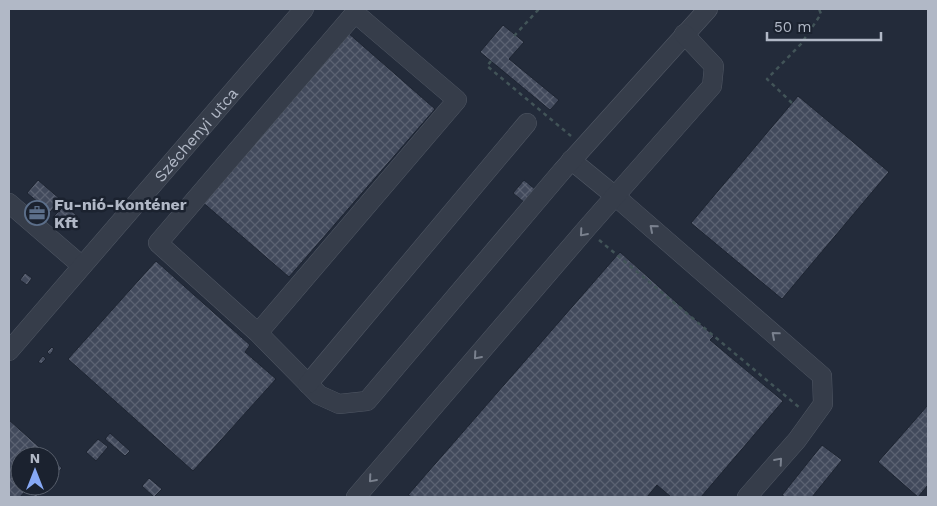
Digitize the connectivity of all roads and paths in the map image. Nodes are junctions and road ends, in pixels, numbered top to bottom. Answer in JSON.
{"nodes":[{"id":1,"x":304,"y":9,"type":"edge"},
{"id":2,"x":539,"y":9,"type":"edge"},
{"id":3,"x":708,"y":9,"type":"edge"},
{"id":4,"x":819,"y":9,"type":"edge"},
{"id":5,"x":684,"y":34,"type":"junction"},
{"id":6,"x":514,"y":36,"type":"dead end"},
{"id":7,"x":491,"y":61,"type":"dead end"},
{"id":8,"x":792,"y":103,"type":"dead end"},
{"id":9,"x":527,"y":122,"type":"dead end"},
{"id":10,"x":577,"y":153,"type":"junction"},
{"id":11,"x":615,"y":196,"type":"junction"},
{"id":12,"x":9,"y":203,"type":"edge"},
{"id":13,"x":586,"y":229,"type":"junction"},
{"id":14,"x":82,"y":266,"type":"junction"},
{"id":15,"x":258,"y":333,"type":"junction"},
{"id":16,"x":9,"y":350,"type":"edge"},
{"id":17,"x":308,"y":384,"type":"junction"},
{"id":18,"x":813,"y":419,"type":"junction"},
{"id":19,"x":356,"y":497,"type":"edge"},
{"id":20,"x":747,"y":497,"type":"edge"}],
"edges":[{"from":1,"to":14,"type":"street","name":"Széchenyi utca"},
{"from":2,"to":6,"type":"path"},
{"from":3,"to":5,"type":"street"},
{"from":4,"to":8,"type":"path"},
{"from":5,"to":10,"type":"street"},
{"from":5,"to":11,"type":"street"},
{"from":7,"to":10,"type":"path"},
{"from":9,"to":17,"type":"street"},
{"from":10,"to":11,"type":"street"},
{"from":10,"to":17,"type":"street"},
{"from":11,"to":13,"type":"street"},
{"from":18,"to":11,"type":"street","one_way":true},
{"from":12,"to":14,"type":"street"},
{"from":13,"to":18,"type":"path"},
{"from":13,"to":19,"type":"street","one_way":true},
{"from":14,"to":16,"type":"street","name":"Széchenyi utca"},
{"from":15,"to":15,"type":"street"},
{"from":15,"to":17,"type":"street"},
{"from":20,"to":18,"type":"street","one_way":true}]}
